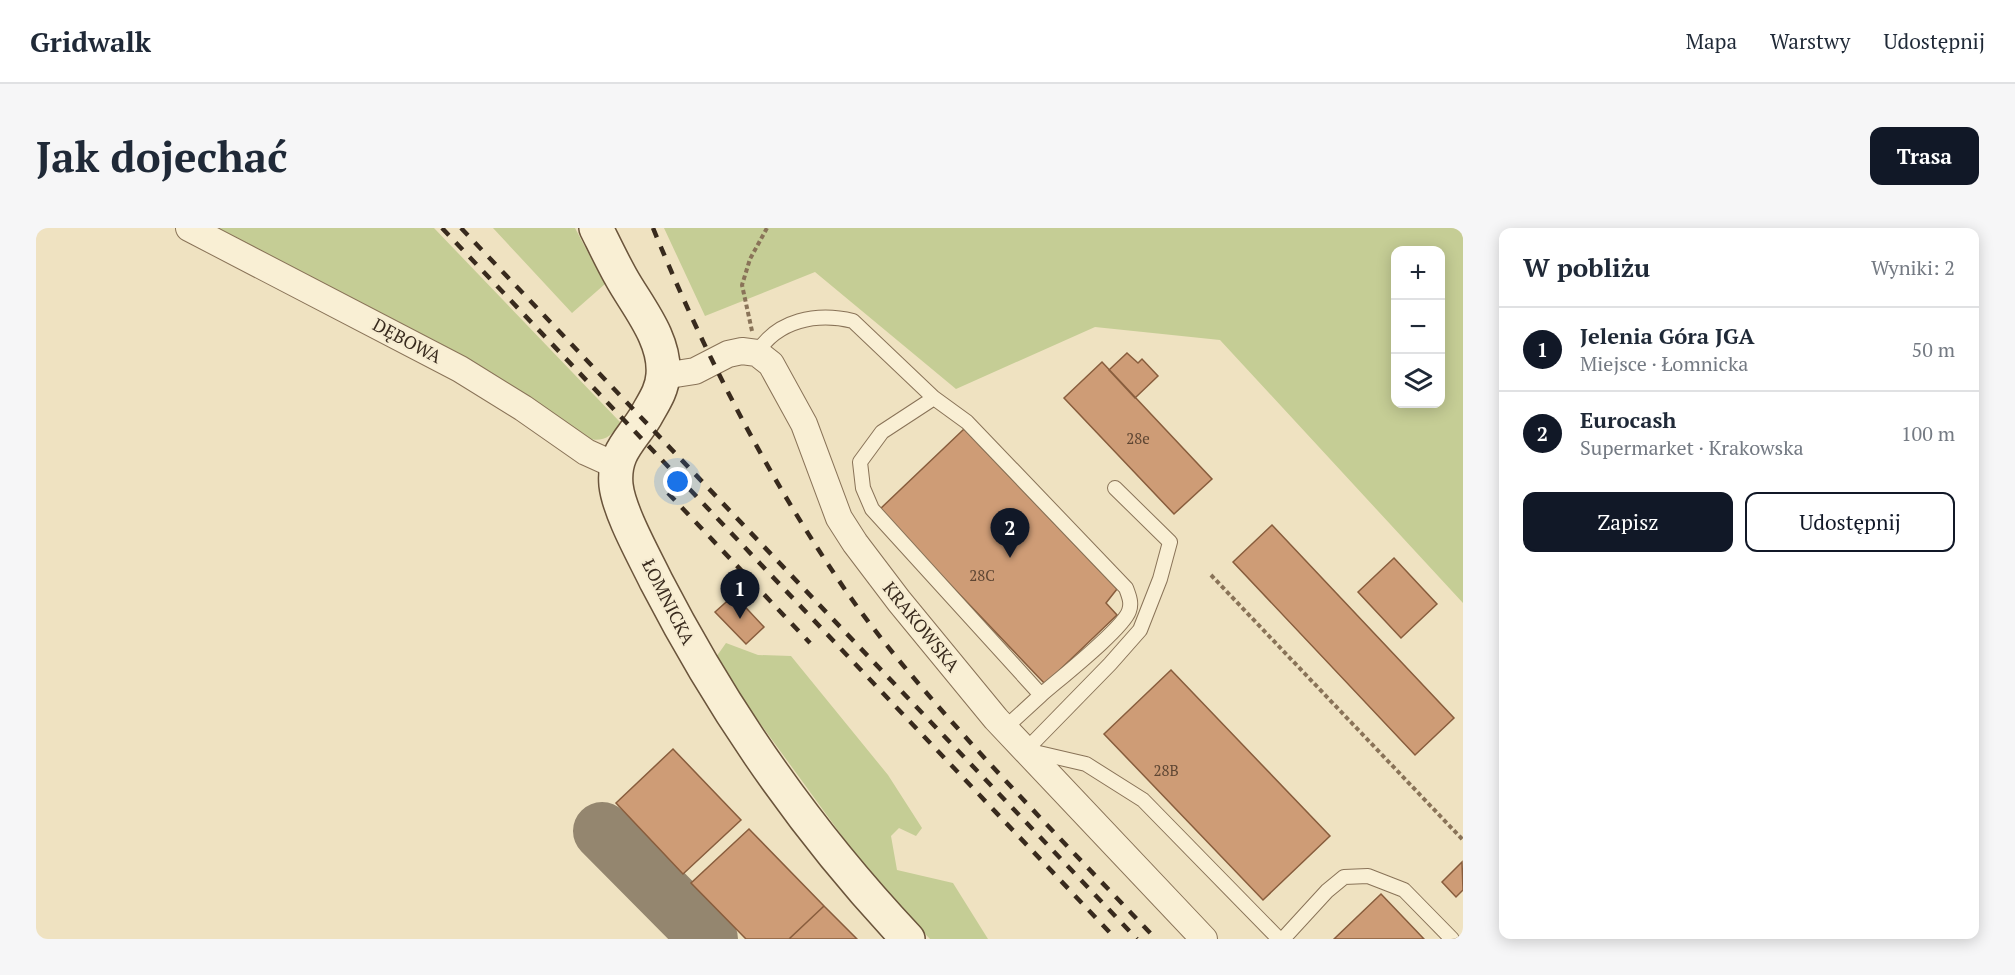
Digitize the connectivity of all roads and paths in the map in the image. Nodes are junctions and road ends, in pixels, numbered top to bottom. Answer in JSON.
{"nodes":[{"id":1,"x":189,"y":228,"type":"edge"},
{"id":2,"x":596,"y":228,"type":"edge"},
{"id":3,"x":767,"y":228,"type":"edge"},
{"id":4,"x":757,"y":352,"type":"junction"},
{"id":5,"x":663,"y":376,"type":"junction"},
{"id":6,"x":934,"y":398,"type":"junction"},
{"id":7,"x":617,"y":466,"type":"junction"},
{"id":8,"x":1115,"y":488,"type":"dead end"},
{"id":9,"x":1211,"y":575,"type":"dead end"},
{"id":10,"x":1041,"y":695,"type":"junction"},
{"id":11,"x":1005,"y":728,"type":"junction"},
{"id":12,"x":1026,"y":750,"type":"junction"},
{"id":13,"x":1463,"y":840,"type":"edge"},
{"id":14,"x":908,"y":939,"type":"edge"},
{"id":15,"x":1204,"y":939,"type":"edge"},
{"id":16,"x":1281,"y":939,"type":"edge"},
{"id":17,"x":1452,"y":939,"type":"edge"}],
"edges":[{"from":1,"to":7,"type":"street","name":"DĘBOWA"},
{"from":2,"to":5,"type":"street"},
{"from":3,"to":4,"type":"path"},
{"from":4,"to":5,"type":"street"},
{"from":4,"to":6,"type":"lane"},
{"from":4,"to":11,"type":"street","name":"KRAKOWSKA"},
{"from":5,"to":7,"type":"street","name":"ŁOMNICKA"},
{"from":6,"to":10,"type":"lane"},
{"from":6,"to":10,"type":"lane"},
{"from":7,"to":14,"type":"street","name":"ŁOMNICKA"},
{"from":8,"to":12,"type":"lane"},
{"from":9,"to":13,"type":"path"},
{"from":10,"to":11,"type":"lane"},
{"from":11,"to":12,"type":"street","name":"KRAKOWSKA"},
{"from":12,"to":15,"type":"street","name":"KRAKOWSKA"},
{"from":12,"to":16,"type":"lane"},
{"from":16,"to":17,"type":"lane"}]}
